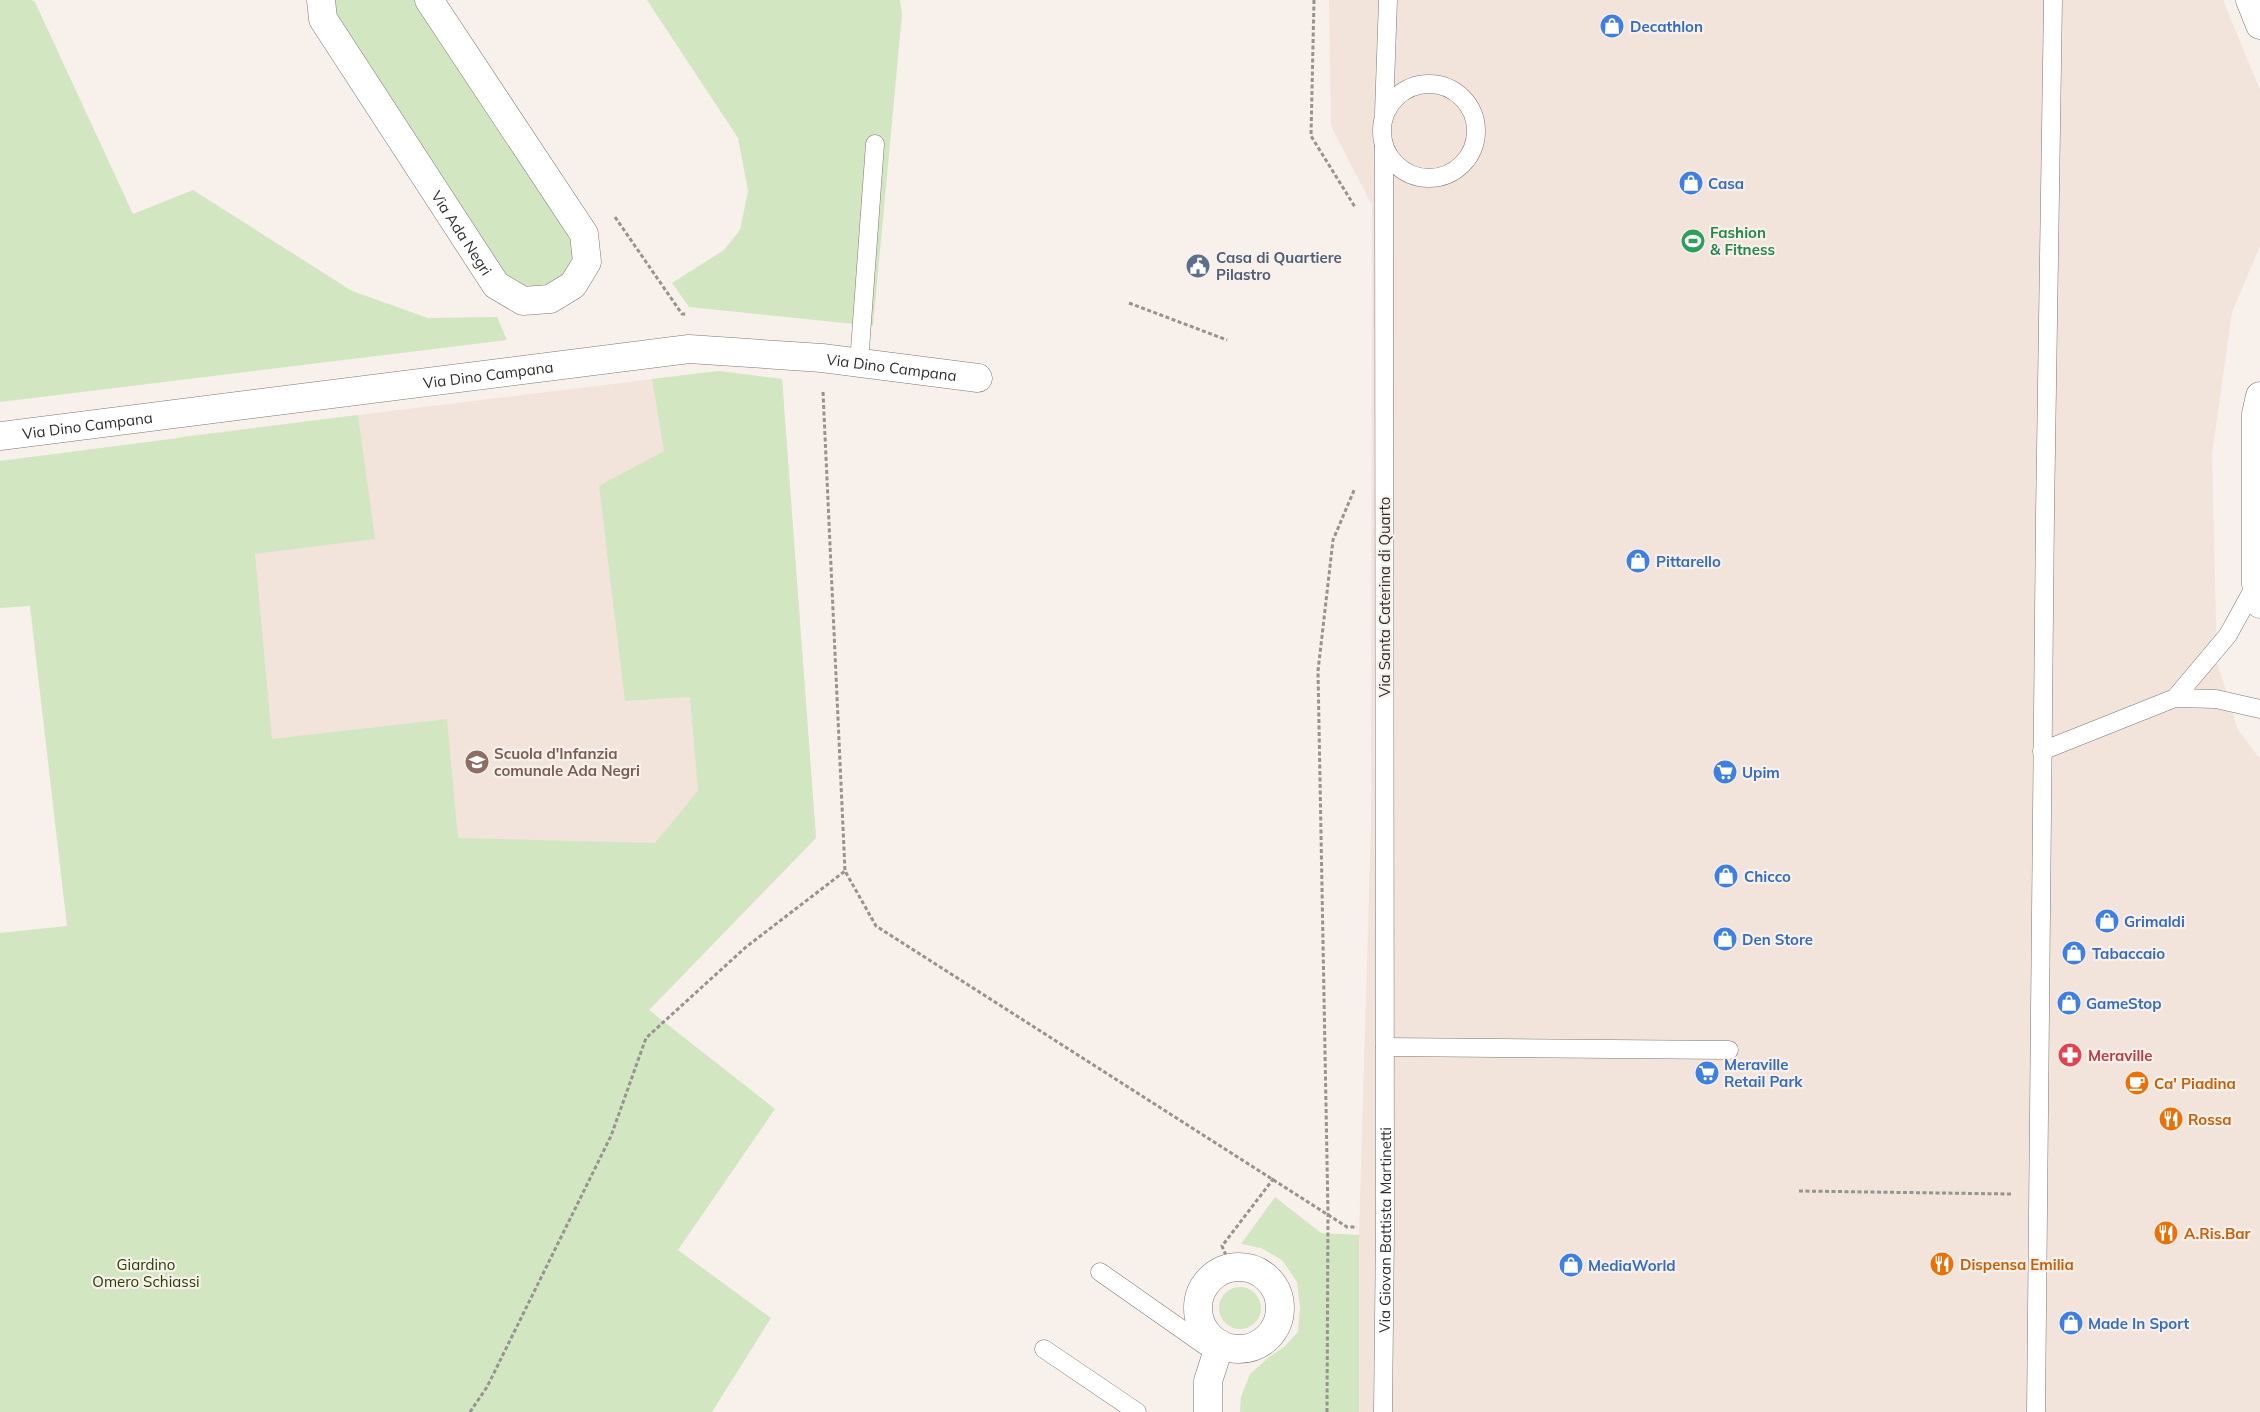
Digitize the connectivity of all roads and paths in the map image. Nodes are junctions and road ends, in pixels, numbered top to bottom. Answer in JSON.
{"nodes":[{"id":1,"x":321,"y":0,"type":"edge"},
{"id":2,"x":429,"y":0,"type":"edge"},
{"id":3,"x":1314,"y":0,"type":"edge"},
{"id":4,"x":1388,"y":0,"type":"edge"},
{"id":5,"x":2053,"y":0,"type":"edge"},
{"id":6,"x":2250,"y":0,"type":"edge"},
{"id":7,"x":2260,"y":25,"type":"edge"},
{"id":8,"x":1384,"y":114,"type":"junction"},
{"id":9,"x":875,"y":144,"type":"dead end"},
{"id":10,"x":1384,"y":146,"type":"junction"},
{"id":11,"x":614,"y":216,"type":"dead end"},
{"id":12,"x":1355,"y":216,"type":"dead end"},
{"id":13,"x":1129,"y":303,"type":"dead end"},
{"id":14,"x":691,"y":315,"type":"dead end"},
{"id":15,"x":1228,"y":340,"type":"dead end"},
{"id":16,"x":822,"y":358,"type":"junction"},
{"id":17,"x":859,"y":363,"type":"junction"},
{"id":18,"x":978,"y":378,"type":"dead end"},
{"id":19,"x":2260,"y":396,"type":"edge"},
{"id":20,"x":0,"y":436,"type":"edge"},
{"id":21,"x":1356,"y":485,"type":"dead end"},
{"id":22,"x":2258,"y":594,"type":"edge"},
{"id":23,"x":2175,"y":698,"type":"junction"},
{"id":24,"x":2260,"y":709,"type":"edge"},
{"id":25,"x":2042,"y":751,"type":"junction"},
{"id":26,"x":845,"y":871,"type":"junction"},
{"id":27,"x":1385,"y":1047,"type":"junction"},
{"id":28,"x":1729,"y":1050,"type":"dead end"},
{"id":29,"x":1274,"y":1178,"type":"junction"},
{"id":30,"x":1799,"y":1191,"type":"dead end"},
{"id":31,"x":2015,"y":1194,"type":"dead end"},
{"id":32,"x":1328,"y":1214,"type":"junction"},
{"id":33,"x":1231,"y":1267,"type":"junction"},
{"id":34,"x":1100,"y":1272,"type":"dead end"},
{"id":35,"x":1044,"y":1349,"type":"dead end"},
{"id":36,"x":1218,"y":1349,"type":"junction"},
{"id":37,"x":470,"y":1412,"type":"edge"},
{"id":38,"x":1137,"y":1412,"type":"edge"},
{"id":39,"x":1208,"y":1412,"type":"edge"},
{"id":40,"x":1327,"y":1412,"type":"edge"},
{"id":41,"x":1383,"y":1412,"type":"edge"},
{"id":42,"x":2036,"y":1412,"type":"edge"}],
"edges":[{"from":1,"to":2,"type":"street","name":"Via Ada Negri"},
{"from":3,"to":12,"type":"path"},
{"from":4,"to":8,"type":"lane"},
{"from":5,"to":25,"type":"lane"},
{"from":6,"to":7,"type":"street"},
{"from":8,"to":10,"type":"lane"},
{"from":8,"to":10,"type":"lane"},
{"from":9,"to":17,"type":"lane"},
{"from":10,"to":27,"type":"lane","name":"Via Santa Caterina di Quarto"},
{"from":11,"to":14,"type":"path"},
{"from":13,"to":15,"type":"path"},
{"from":16,"to":17,"type":"street","name":"Via Dino Campana"},
{"from":16,"to":20,"type":"street","name":"Via Dino Campana"},
{"from":16,"to":26,"type":"path"},
{"from":17,"to":18,"type":"street","name":"Via Dino Campana"},
{"from":19,"to":22,"type":"street"},
{"from":21,"to":32,"type":"path"},
{"from":22,"to":23,"type":"lane"},
{"from":23,"to":24,"type":"lane"},
{"from":23,"to":25,"type":"lane"},
{"from":25,"to":42,"type":"lane"},
{"from":26,"to":29,"type":"path"},
{"from":26,"to":37,"type":"path"},
{"from":27,"to":28,"type":"lane"},
{"from":27,"to":41,"type":"lane","name":"Via Giovan Battista Martinetti"},
{"from":29,"to":32,"type":"path"},
{"from":29,"to":33,"type":"path"},
{"from":30,"to":31,"type":"path"},
{"from":32,"to":40,"type":"path"},
{"from":33,"to":36,"type":"street"},
{"from":33,"to":36,"type":"street"},
{"from":34,"to":36,"type":"lane"},
{"from":35,"to":38,"type":"lane"},
{"from":36,"to":39,"type":"street"}]}
